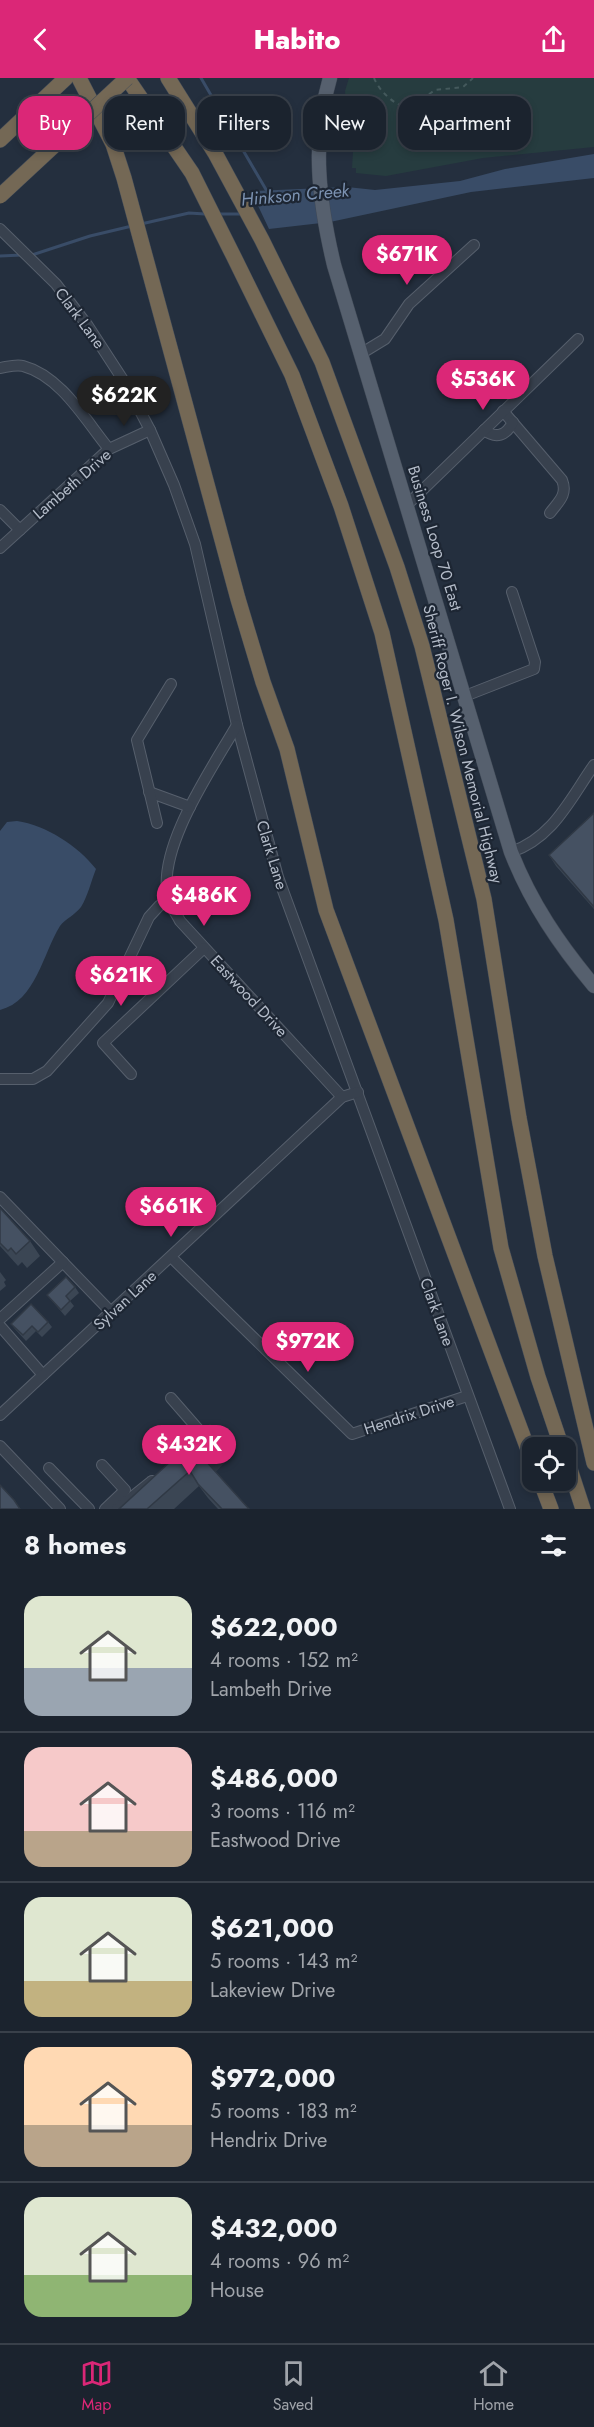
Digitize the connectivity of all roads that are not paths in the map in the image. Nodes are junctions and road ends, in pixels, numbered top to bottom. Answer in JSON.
{"nodes":[{"id":1,"x":66,"y":78,"type":"edge"},
{"id":2,"x":79,"y":78,"type":"edge"},
{"id":3,"x":127,"y":78,"type":"edge"},
{"id":4,"x":168,"y":78,"type":"edge"},
{"id":5,"x":330,"y":78,"type":"edge"},
{"id":6,"x":0,"y":140,"type":"edge"},
{"id":7,"x":0,"y":196,"type":"edge"},
{"id":8,"x":0,"y":229,"type":"edge"},
{"id":9,"x":474,"y":245,"type":"dead end"},
{"id":10,"x":578,"y":339,"type":"dead end"},
{"id":11,"x":362,"y":353,"type":"junction"},
{"id":12,"x":0,"y":368,"type":"edge"},
{"id":13,"x":503,"y":411,"type":"junction"},
{"id":14,"x":513,"y":422,"type":"junction"},
{"id":15,"x":150,"y":430,"type":"junction"},
{"id":16,"x":484,"y":430,"type":"junction"},
{"id":17,"x":109,"y":449,"type":"junction"},
{"id":18,"x":408,"y":504,"type":"junction"},
{"id":19,"x":0,"y":510,"type":"edge"},
{"id":20,"x":550,"y":513,"type":"dead end"},
{"id":21,"x":20,"y":530,"type":"junction"},
{"id":22,"x":0,"y":548,"type":"edge"},
{"id":23,"x":512,"y":592,"type":"dead end"},
{"id":24,"x":171,"y":684,"type":"dead end"},
{"id":25,"x":465,"y":696,"type":"junction"},
{"id":26,"x":237,"y":725,"type":"junction"},
{"id":27,"x":594,"y":765,"type":"edge"},
{"id":28,"x":149,"y":792,"type":"junction"},
{"id":29,"x":190,"y":807,"type":"junction"},
{"id":30,"x":156,"y":823,"type":"dead end"},
{"id":31,"x":511,"y":852,"type":"junction"},
{"id":32,"x":169,"y":900,"type":"junction"},
{"id":33,"x":204,"y":948,"type":"junction"},
{"id":34,"x":594,"y":986,"type":"edge"},
{"id":35,"x":131,"y":1074,"type":"dead end"},
{"id":36,"x":0,"y":1079,"type":"edge"},
{"id":37,"x":358,"y":1092,"type":"junction"},
{"id":38,"x":342,"y":1097,"type":"junction"},
{"id":39,"x":0,"y":1197,"type":"edge"},
{"id":40,"x":171,"y":1257,"type":"junction"},
{"id":41,"x":63,"y":1262,"type":"junction"},
{"id":42,"x":111,"y":1312,"type":"junction"},
{"id":43,"x":0,"y":1319,"type":"edge"},
{"id":44,"x":0,"y":1326,"type":"edge"},
{"id":45,"x":43,"y":1375,"type":"junction"},
{"id":46,"x":468,"y":1396,"type":"junction"},
{"id":47,"x":171,"y":1398,"type":"dead end"},
{"id":48,"x":0,"y":1415,"type":"edge"},
{"id":49,"x":523,"y":1437,"type":"edge"},
{"id":50,"x":558,"y":1437,"type":"edge"},
{"id":51,"x":0,"y":1446,"type":"edge"},
{"id":52,"x":183,"y":1452,"type":"edge"},
{"id":53,"x":594,"y":1463,"type":"edge"},
{"id":54,"x":102,"y":1466,"type":"dead end"},
{"id":55,"x":49,"y":1468,"type":"dead end"},
{"id":56,"x":157,"y":1475,"type":"edge"},
{"id":57,"x":576,"y":1488,"type":"edge"},
{"id":58,"x":544,"y":1491,"type":"edge"},
{"id":59,"x":128,"y":1493,"type":"junction"},
{"id":60,"x":60,"y":1509,"type":"edge"},
{"id":61,"x":89,"y":1509,"type":"edge"},
{"id":62,"x":105,"y":1509,"type":"edge"},
{"id":63,"x":117,"y":1509,"type":"edge"},
{"id":64,"x":510,"y":1509,"type":"edge"},
{"id":65,"x":551,"y":1509,"type":"edge"},
{"id":66,"x":583,"y":1509,"type":"edge"}],
"edges":[{"from":1,"to":6,"type":"highway"},
{"from":2,"to":49,"type":"highway"},
{"from":3,"to":7,"type":"highway","bridge":true},
{"from":3,"to":50,"type":"highway"},
{"from":4,"to":53,"type":"highway","name":"Sheriff Roger I. Wilson Memorial Highway"},
{"from":5,"to":11,"type":"main road","name":"Business Loop 70 East"},
{"from":8,"to":15,"type":"street","name":"Clark Lane"},
{"from":9,"to":11,"type":"street"},
{"from":10,"to":13,"type":"street"},
{"from":11,"to":18,"type":"main road","name":"Business Loop 70 East"},
{"from":12,"to":17,"type":"street"},
{"from":13,"to":14,"type":"street"},
{"from":13,"to":16,"type":"street"},
{"from":14,"to":16,"type":"street"},
{"from":14,"to":20,"type":"street"},
{"from":15,"to":17,"type":"street","name":"Lambeth Drive"},
{"from":15,"to":26,"type":"street","name":"Clark Lane"},
{"from":16,"to":18,"type":"street"},
{"from":17,"to":21,"type":"street","name":"Lambeth Drive"},
{"from":18,"to":25,"type":"main road","name":"Business Loop 70 East"},
{"from":19,"to":21,"type":"street"},
{"from":21,"to":22,"type":"street","name":"Lambeth Drive"},
{"from":23,"to":25,"type":"street"},
{"from":24,"to":28,"type":"street"},
{"from":25,"to":31,"type":"main road","name":"Business Loop 70 East"},
{"from":26,"to":29,"type":"street"},
{"from":26,"to":37,"type":"street","name":"Clark Lane"},
{"from":27,"to":31,"type":"street"},
{"from":28,"to":29,"type":"street"},
{"from":28,"to":30,"type":"street"},
{"from":29,"to":32,"type":"street"},
{"from":31,"to":34,"type":"main road","name":"Business Loop 70 East"},
{"from":32,"to":33,"type":"street","name":"Eastwood Drive"},
{"from":32,"to":36,"type":"street"},
{"from":33,"to":35,"type":"street"},
{"from":33,"to":38,"type":"street","name":"Eastwood Drive"},
{"from":37,"to":38,"type":"street","name":"Sylvan Lane"},
{"from":37,"to":46,"type":"street","name":"Clark Lane"},
{"from":38,"to":40,"type":"street","name":"Sylvan Lane"},
{"from":39,"to":41,"type":"street"},
{"from":40,"to":42,"type":"street","name":"Sylvan Lane"},
{"from":40,"to":46,"type":"street","name":"Hendrix Drive"},
{"from":41,"to":42,"type":"street"},
{"from":41,"to":43,"type":"street"},
{"from":42,"to":45,"type":"street","name":"Sylvan Lane"},
{"from":44,"to":45,"type":"street"},
{"from":45,"to":48,"type":"street","name":"Sylvan Lane"},
{"from":46,"to":64,"type":"street","name":"Clark Lane"},
{"from":47,"to":52,"type":"street"},
{"from":51,"to":60,"type":"street"},
{"from":54,"to":59,"type":"street"},
{"from":55,"to":61,"type":"street"},
{"from":56,"to":59,"type":"street"},
{"from":57,"to":66,"type":"highway"},
{"from":58,"to":65,"type":"highway"},
{"from":59,"to":62,"type":"street"},
{"from":59,"to":63,"type":"street"}]}
